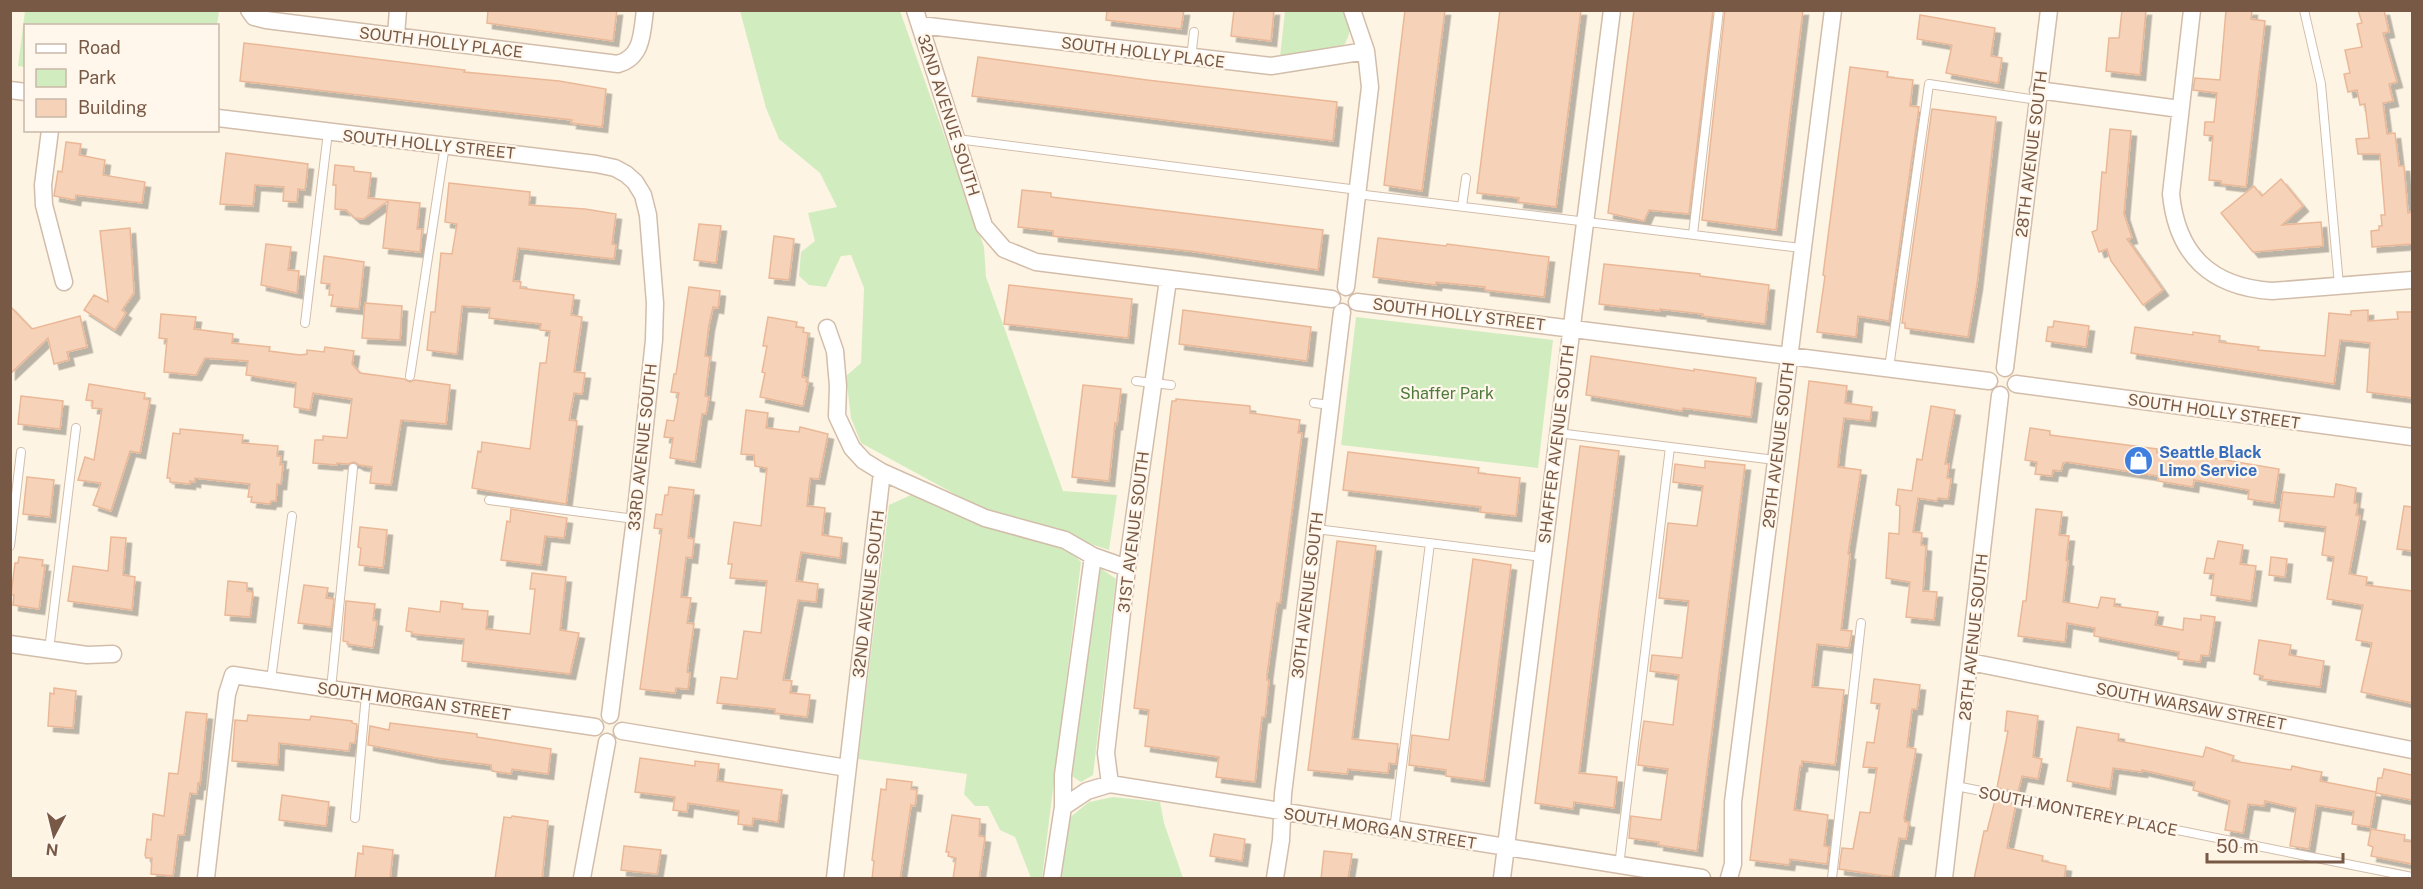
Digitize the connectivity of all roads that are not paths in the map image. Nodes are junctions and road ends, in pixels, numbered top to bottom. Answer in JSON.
{"nodes":[{"id":1,"x":398,"y":10,"type":"edge"},
{"id":2,"x":645,"y":10,"type":"edge"},
{"id":3,"x":1352,"y":10,"type":"edge"},
{"id":4,"x":1612,"y":10,"type":"edge"},
{"id":5,"x":1719,"y":10,"type":"edge"},
{"id":6,"x":1833,"y":10,"type":"edge"},
{"id":7,"x":2049,"y":10,"type":"edge"},
{"id":8,"x":2192,"y":10,"type":"edge"},
{"id":9,"x":2304,"y":10,"type":"edge"},
{"id":10,"x":250,"y":11,"type":"edge"},
{"id":11,"x":917,"y":18,"type":"edge"},
{"id":12,"x":1194,"y":32,"type":"dead end"},
{"id":13,"x":396,"y":36,"type":"junction"},
{"id":14,"x":1366,"y":51,"type":"junction"},
{"id":15,"x":1191,"y":58,"type":"junction"},
{"id":16,"x":2038,"y":95,"type":"junction"},
{"id":17,"x":2180,"y":109,"type":"junction"},
{"id":18,"x":219,"y":118,"type":"edge"},
{"id":19,"x":50,"y":132,"type":"edge"},
{"id":20,"x":328,"y":132,"type":"junction"},
{"id":21,"x":956,"y":139,"type":"junction"},
{"id":22,"x":446,"y":145,"type":"junction"},
{"id":23,"x":1466,"y":178,"type":"dead end"},
{"id":24,"x":635,"y":182,"type":"joint"},
{"id":25,"x":1358,"y":192,"type":"junction"},
{"id":26,"x":1462,"y":206,"type":"junction"},
{"id":27,"x":1584,"y":222,"type":"junction"},
{"id":28,"x":1693,"y":234,"type":"junction"},
{"id":29,"x":1801,"y":248,"type":"junction"},
{"id":30,"x":1168,"y":280,"type":"junction"},
{"id":31,"x":2412,"y":280,"type":"edge"},
{"id":32,"x":64,"y":282,"type":"dead end"},
{"id":33,"x":2339,"y":285,"type":"junction"},
{"id":34,"x":1346,"y":287,"type":"junction"},
{"id":35,"x":1357,"y":302,"type":"junction"},
{"id":36,"x":1337,"y":306,"type":"junction"},
{"id":37,"x":305,"y":323,"type":"dead end"},
{"id":38,"x":828,"y":328,"type":"dead end"},
{"id":39,"x":1571,"y":328,"type":"junction"},
{"id":40,"x":1790,"y":355,"type":"junction"},
{"id":41,"x":1889,"y":368,"type":"junction"},
{"id":42,"x":2004,"y":368,"type":"junction"},
{"id":43,"x":410,"y":376,"type":"dead end"},
{"id":44,"x":1989,"y":381,"type":"junction"},
{"id":45,"x":1144,"y":382,"type":"junction"},
{"id":46,"x":2016,"y":384,"type":"junction"},
{"id":47,"x":1171,"y":385,"type":"dead end"},
{"id":48,"x":2000,"y":395,"type":"junction"},
{"id":49,"x":76,"y":428,"type":"dead end"},
{"id":50,"x":1558,"y":433,"type":"junction"},
{"id":51,"x":2412,"y":437,"type":"edge"},
{"id":52,"x":1670,"y":447,"type":"junction"},
{"id":53,"x":21,"y":452,"type":"dead end"},
{"id":54,"x":1775,"y":460,"type":"junction"},
{"id":55,"x":352,"y":468,"type":"dead end"},
{"id":56,"x":882,"y":472,"type":"junction"},
{"id":57,"x":489,"y":500,"type":"dead end"},
{"id":58,"x":292,"y":516,"type":"dead end"},
{"id":59,"x":635,"y":519,"type":"junction"},
{"id":60,"x":1316,"y":529,"type":"junction"},
{"id":61,"x":1430,"y":543,"type":"junction"},
{"id":62,"x":10,"y":546,"type":"edge"},
{"id":63,"x":1093,"y":555,"type":"junction"},
{"id":64,"x":1542,"y":557,"type":"junction"},
{"id":65,"x":1127,"y":568,"type":"junction"},
{"id":66,"x":1860,"y":623,"type":"dead end"},
{"id":67,"x":10,"y":644,"type":"edge"},
{"id":68,"x":49,"y":650,"type":"junction"},
{"id":69,"x":113,"y":654,"type":"dead end"},
{"id":70,"x":1970,"y":662,"type":"junction"},
{"id":71,"x":271,"y":680,"type":"junction"},
{"id":72,"x":331,"y":689,"type":"junction"},
{"id":73,"x":366,"y":694,"type":"junction"},
{"id":74,"x":610,"y":715,"type":"junction"},
{"id":75,"x":595,"y":727,"type":"junction"},
{"id":76,"x":622,"y":731,"type":"junction"},
{"id":77,"x":607,"y":742,"type":"junction"},
{"id":78,"x":2412,"y":750,"type":"edge"},
{"id":79,"x":847,"y":768,"type":"junction"},
{"id":80,"x":1110,"y":784,"type":"junction"},
{"id":81,"x":1956,"y":786,"type":"junction"},
{"id":82,"x":1063,"y":807,"type":"junction"},
{"id":83,"x":1282,"y":813,"type":"junction"},
{"id":84,"x":355,"y":818,"type":"dead end"},
{"id":85,"x":1394,"y":830,"type":"junction"},
{"id":86,"x":1506,"y":848,"type":"junction"},
{"id":87,"x":1619,"y":866,"type":"junction"},
{"id":88,"x":2412,"y":877,"type":"edge"},
{"id":89,"x":206,"y":879,"type":"edge"},
{"id":90,"x":582,"y":879,"type":"edge"},
{"id":91,"x":835,"y":879,"type":"edge"},
{"id":92,"x":1052,"y":879,"type":"edge"},
{"id":93,"x":1275,"y":879,"type":"edge"},
{"id":94,"x":1502,"y":879,"type":"edge"},
{"id":95,"x":1702,"y":879,"type":"edge"},
{"id":96,"x":1729,"y":879,"type":"edge"},
{"id":97,"x":1832,"y":879,"type":"edge"},
{"id":98,"x":1944,"y":879,"type":"edge"}],
"edges":[{"from":1,"to":13,"type":"street"},
{"from":2,"to":13,"type":"street","name":"SOUTH HOLLY PLACE"},
{"from":3,"to":14,"type":"street"},
{"from":4,"to":27,"type":"street","name":"SHAFFER AVENUE SOUTH"},
{"from":5,"to":28,"type":"lane"},
{"from":6,"to":29,"type":"street","name":"29TH AVENUE SOUTH"},
{"from":7,"to":16,"type":"street","name":"28TH AVENUE SOUTH"},
{"from":8,"to":17,"type":"street"},
{"from":9,"to":33,"type":"lane"},
{"from":10,"to":13,"type":"street","name":"SOUTH HOLLY PLACE"},
{"from":11,"to":15,"type":"street","name":"SOUTH HOLLY PLACE"},
{"from":11,"to":21,"type":"street","name":"32ND AVENUE SOUTH"},
{"from":12,"to":15,"type":"lane"},
{"from":14,"to":15,"type":"street","name":"SOUTH HOLLY PLACE"},
{"from":14,"to":25,"type":"street"},
{"from":16,"to":17,"type":"street"},
{"from":16,"to":41,"type":"lane"},
{"from":16,"to":42,"type":"street","name":"28TH AVENUE SOUTH"},
{"from":17,"to":33,"type":"street"},
{"from":18,"to":20,"type":"street","name":"SOUTH HOLLY STREET"},
{"from":19,"to":32,"type":"street"},
{"from":20,"to":22,"type":"street","name":"SOUTH HOLLY STREET"},
{"from":20,"to":37,"type":"lane"},
{"from":21,"to":25,"type":"lane"},
{"from":21,"to":30,"type":"street","name":"32ND AVENUE SOUTH"},
{"from":22,"to":24,"type":"street","name":"SOUTH HOLLY STREET"},
{"from":22,"to":43,"type":"lane"},
{"from":23,"to":26,"type":"lane"},
{"from":24,"to":59,"type":"street","name":"33RD AVENUE SOUTH"},
{"from":25,"to":26,"type":"lane"},
{"from":25,"to":34,"type":"street"},
{"from":26,"to":27,"type":"lane"},
{"from":27,"to":28,"type":"lane"},
{"from":27,"to":39,"type":"street","name":"SHAFFER AVENUE SOUTH"},
{"from":28,"to":29,"type":"lane"},
{"from":29,"to":40,"type":"street","name":"29TH AVENUE SOUTH"},
{"from":30,"to":36,"type":"street"},
{"from":30,"to":45,"type":"street","name":"31ST AVENUE SOUTH"},
{"from":31,"to":33,"type":"street"},
{"from":34,"to":35,"type":"street"},
{"from":34,"to":36,"type":"street"},
{"from":35,"to":36,"type":"street"},
{"from":35,"to":39,"type":"street","name":"SOUTH HOLLY STREET"},
{"from":36,"to":60,"type":"street","name":"30TH AVENUE SOUTH"},
{"from":38,"to":56,"type":"street"},
{"from":39,"to":40,"type":"street","name":"SOUTH HOLLY STREET"},
{"from":39,"to":50,"type":"street","name":"SHAFFER AVENUE SOUTH"},
{"from":40,"to":41,"type":"street","name":"SOUTH HOLLY STREET"},
{"from":40,"to":54,"type":"street","name":"29TH AVENUE SOUTH"},
{"from":41,"to":44,"type":"street","name":"SOUTH HOLLY STREET"},
{"from":42,"to":44,"type":"street"},
{"from":42,"to":46,"type":"street"},
{"from":44,"to":48,"type":"street"},
{"from":45,"to":47,"type":"lane"},
{"from":45,"to":65,"type":"street","name":"31ST AVENUE SOUTH"},
{"from":46,"to":48,"type":"street"},
{"from":46,"to":51,"type":"street","name":"SOUTH HOLLY STREET"},
{"from":48,"to":70,"type":"street","name":"28TH AVENUE SOUTH"},
{"from":49,"to":68,"type":"lane"},
{"from":50,"to":52,"type":"lane"},
{"from":50,"to":64,"type":"street","name":"SHAFFER AVENUE SOUTH"},
{"from":52,"to":54,"type":"lane"},
{"from":52,"to":87,"type":"lane"},
{"from":53,"to":62,"type":"lane"},
{"from":54,"to":96,"type":"street","name":"29TH AVENUE SOUTH"},
{"from":55,"to":72,"type":"lane"},
{"from":56,"to":63,"type":"street"},
{"from":56,"to":79,"type":"street","name":"32ND AVENUE SOUTH"},
{"from":57,"to":59,"type":"lane"},
{"from":58,"to":71,"type":"lane"},
{"from":59,"to":74,"type":"street","name":"33RD AVENUE SOUTH"},
{"from":60,"to":61,"type":"lane"},
{"from":60,"to":83,"type":"street","name":"30TH AVENUE SOUTH"},
{"from":61,"to":64,"type":"lane"},
{"from":61,"to":85,"type":"lane"},
{"from":63,"to":65,"type":"street"},
{"from":63,"to":82,"type":"street"},
{"from":64,"to":86,"type":"street","name":"SHAFFER AVENUE SOUTH"},
{"from":65,"to":80,"type":"street","name":"31ST AVENUE SOUTH"},
{"from":66,"to":97,"type":"lane"},
{"from":67,"to":68,"type":"street"},
{"from":68,"to":69,"type":"street"},
{"from":70,"to":78,"type":"street","name":"SOUTH WARSAW STREET"},
{"from":70,"to":81,"type":"street","name":"28TH AVENUE SOUTH"},
{"from":71,"to":72,"type":"street","name":"SOUTH MORGAN STREET"},
{"from":71,"to":89,"type":"street","name":"SOUTH MORGAN STREET"},
{"from":72,"to":73,"type":"street","name":"SOUTH MORGAN STREET"},
{"from":73,"to":75,"type":"street","name":"SOUTH MORGAN STREET"},
{"from":73,"to":84,"type":"lane"},
{"from":74,"to":75,"type":"street"},
{"from":74,"to":76,"type":"street"},
{"from":75,"to":77,"type":"street"},
{"from":76,"to":77,"type":"street"},
{"from":76,"to":79,"type":"street"},
{"from":77,"to":90,"type":"street"},
{"from":79,"to":91,"type":"street","name":"32ND AVENUE SOUTH"},
{"from":80,"to":82,"type":"street","name":"SOUTH MORGAN STREET"},
{"from":80,"to":83,"type":"street","name":"SOUTH MORGAN STREET"},
{"from":81,"to":88,"type":"lane","name":"SOUTH MONTEREY PLACE"},
{"from":81,"to":98,"type":"street","name":"28TH AVENUE SOUTH"},
{"from":82,"to":92,"type":"street"},
{"from":83,"to":85,"type":"street","name":"SOUTH MORGAN STREET"},
{"from":83,"to":93,"type":"street","name":"30TH AVENUE SOUTH"},
{"from":85,"to":86,"type":"street","name":"SOUTH MORGAN STREET"},
{"from":86,"to":87,"type":"street","name":"SOUTH MORGAN STREET"},
{"from":86,"to":94,"type":"street","name":"SHAFFER AVENUE SOUTH"},
{"from":87,"to":95,"type":"street","name":"SOUTH MORGAN STREET"}]}
